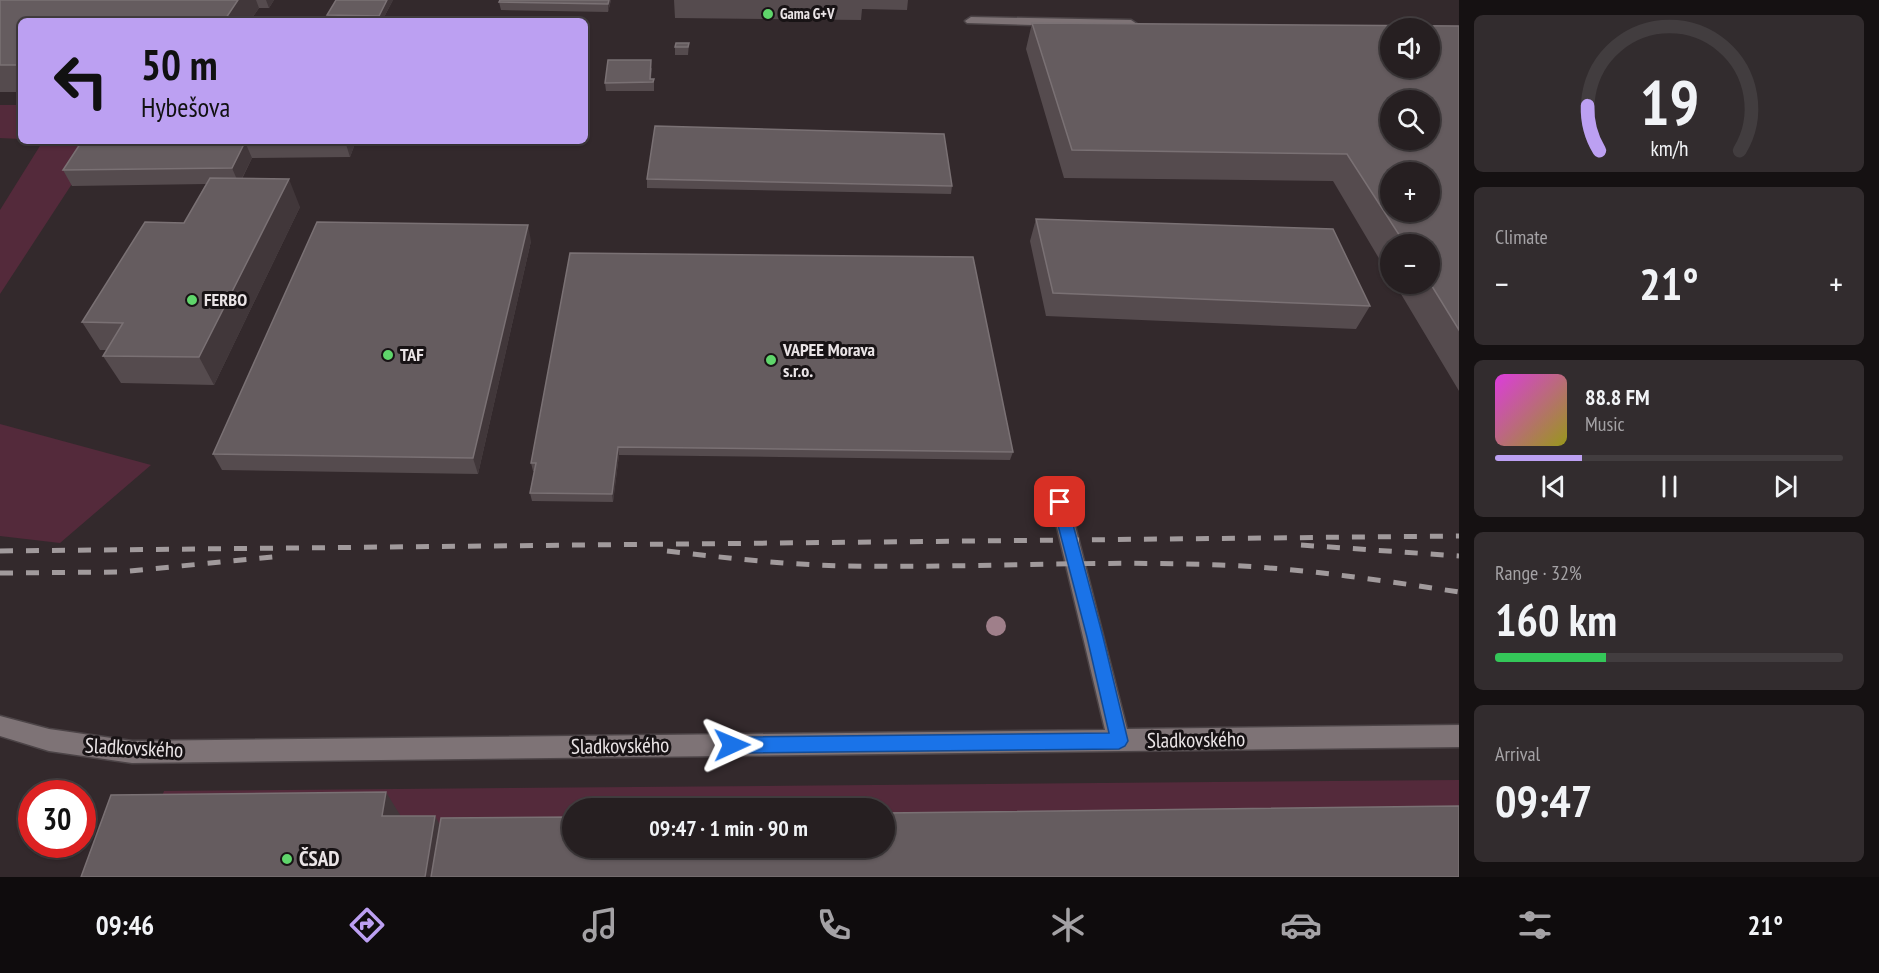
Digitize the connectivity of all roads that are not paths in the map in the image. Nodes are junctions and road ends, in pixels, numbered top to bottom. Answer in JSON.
{"nodes":[{"id":1,"x":971,"y":21,"type":"dead end"},
{"id":2,"x":1138,"y":24,"type":"edge"},
{"id":3,"x":1060,"y":502,"type":"dead end"},
{"id":4,"x":0,"y":726,"type":"edge"},
{"id":5,"x":1459,"y":736,"type":"edge"},
{"id":6,"x":1119,"y":741,"type":"junction"}],
"edges":[{"from":1,"to":2,"type":"street"},
{"from":3,"to":6,"type":"street"},
{"from":4,"to":6,"type":"street","name":"Sladkovského"},
{"from":5,"to":6,"type":"street","name":"Sladkovského"}]}
